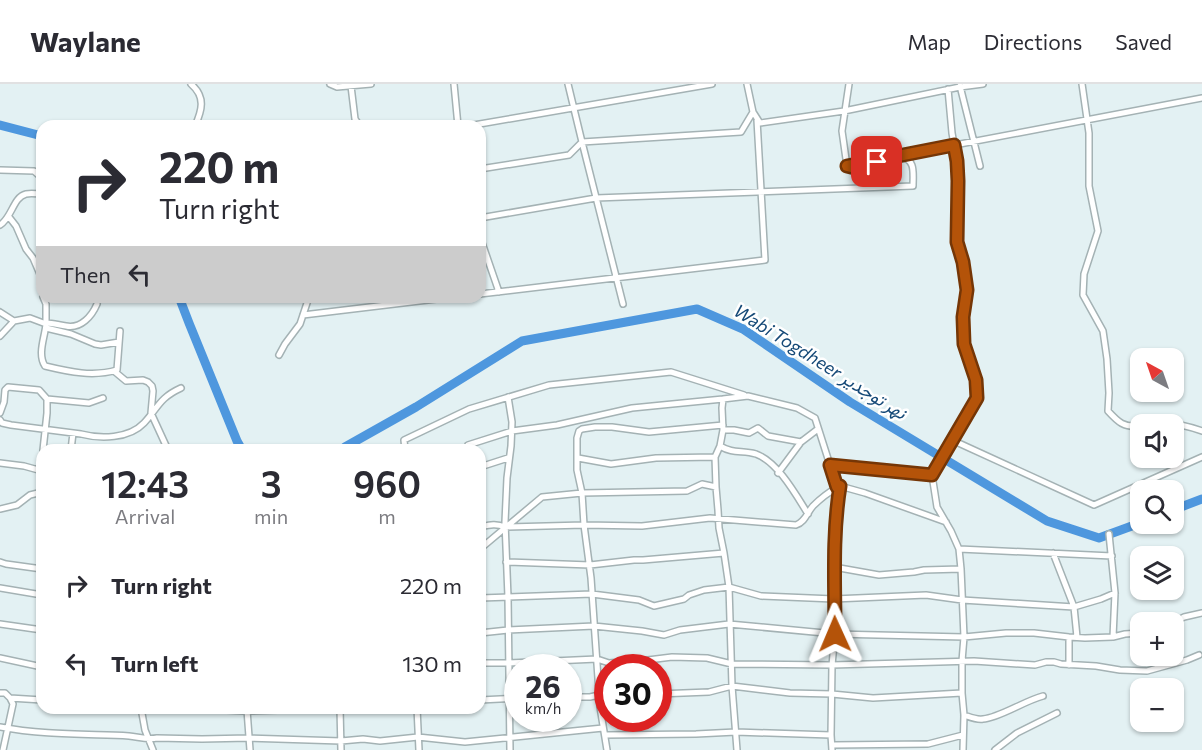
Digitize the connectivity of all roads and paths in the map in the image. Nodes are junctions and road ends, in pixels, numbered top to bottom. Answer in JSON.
{"nodes":[{"id":1,"x":191,"y":84,"type":"edge"},
{"id":2,"x":330,"y":84,"type":"edge"},
{"id":3,"x":372,"y":84,"type":"edge"},
{"id":4,"x":454,"y":84,"type":"edge"},
{"id":5,"x":568,"y":84,"type":"edge"},
{"id":6,"x":656,"y":84,"type":"edge"},
{"id":7,"x":712,"y":84,"type":"edge"},
{"id":8,"x":747,"y":84,"type":"edge"},
{"id":9,"x":849,"y":84,"type":"edge"},
{"id":10,"x":983,"y":84,"type":"edge"},
{"id":11,"x":1082,"y":84,"type":"edge"},
{"id":12,"x":960,"y":85,"type":"edge"},
{"id":13,"x":351,"y":86,"type":"junction"},
{"id":14,"x":948,"y":89,"type":"junction"},
{"id":15,"x":657,"y":93,"type":"junction"},
{"id":16,"x":1202,"y":98,"type":"edge"},
{"id":17,"x":574,"y":108,"type":"junction"},
{"id":18,"x":844,"y":111,"type":"junction"},
{"id":19,"x":753,"y":112,"type":"junction"},
{"id":20,"x":197,"y":120,"type":"edge"},
{"id":21,"x":356,"y":120,"type":"edge"},
{"id":22,"x":457,"y":120,"type":"edge"},
{"id":23,"x":757,"y":120,"type":"junction"},
{"id":24,"x":1087,"y":120,"type":"junction"},
{"id":25,"x":486,"y":123,"type":"edge"},
{"id":26,"x":974,"y":141,"type":"junction"},
{"id":27,"x":582,"y":142,"type":"junction"},
{"id":28,"x":954,"y":145,"type":"junction"},
{"id":29,"x":847,"y":166,"type":"junction"},
{"id":30,"x":980,"y":166,"type":"dead end"},
{"id":31,"x":486,"y":168,"type":"edge"},
{"id":32,"x":0,"y":170,"type":"edge"},
{"id":33,"x":36,"y":173,"type":"edge"},
{"id":34,"x":761,"y":191,"type":"junction"},
{"id":35,"x":36,"y":194,"type":"edge"},
{"id":36,"x":596,"y":198,"type":"junction"},
{"id":37,"x":9,"y":217,"type":"junction"},
{"id":38,"x":486,"y":217,"type":"edge"},
{"id":39,"x":0,"y":225,"type":"edge"},
{"id":40,"x":486,"y":254,"type":"edge"},
{"id":41,"x":36,"y":265,"type":"edge"},
{"id":42,"x":616,"y":278,"type":"junction"},
{"id":43,"x":499,"y":292,"type":"junction"},
{"id":44,"x":486,"y":293,"type":"edge"},
{"id":45,"x":46,"y":303,"type":"edge"},
{"id":46,"x":307,"y":303,"type":"edge"},
{"id":47,"x":403,"y":303,"type":"edge"},
{"id":48,"x":98,"y":304,"type":"dead end"},
{"id":49,"x":623,"y":304,"type":"dead end"},
{"id":50,"x":0,"y":312,"type":"edge"},
{"id":51,"x":303,"y":315,"type":"junction"},
{"id":52,"x":14,"y":321,"type":"junction"},
{"id":53,"x":46,"y":325,"type":"junction"},
{"id":54,"x":120,"y":331,"type":"dead end"},
{"id":55,"x":0,"y":336,"type":"edge"},
{"id":56,"x":119,"y":342,"type":"junction"},
{"id":57,"x":279,"y":355,"type":"dead end"},
{"id":58,"x":114,"y":371,"type":"junction"},
{"id":59,"x":3,"y":387,"type":"edge"},
{"id":60,"x":181,"y":388,"type":"dead end"},
{"id":61,"x":748,"y":396,"type":"junction"},
{"id":62,"x":507,"y":397,"type":"junction"},
{"id":63,"x":103,"y":398,"type":"dead end"},
{"id":64,"x":47,"y":399,"type":"junction"},
{"id":65,"x":723,"y":399,"type":"junction"},
{"id":66,"x":0,"y":413,"type":"edge"},
{"id":67,"x":151,"y":413,"type":"junction"},
{"id":68,"x":0,"y":420,"type":"edge"},
{"id":69,"x":1184,"y":425,"type":"edge"},
{"id":70,"x":1130,"y":426,"type":"edge"},
{"id":71,"x":723,"y":427,"type":"junction"},
{"id":72,"x":45,"y":429,"type":"junction"},
{"id":73,"x":818,"y":429,"type":"junction"},
{"id":74,"x":512,"y":431,"type":"junction"},
{"id":75,"x":1202,"y":431,"type":"edge"},
{"id":76,"x":73,"y":433,"type":"junction"},
{"id":77,"x":952,"y":440,"type":"junction"},
{"id":78,"x":801,"y":442,"type":"junction"},
{"id":79,"x":44,"y":444,"type":"edge"},
{"id":80,"x":72,"y":444,"type":"edge"},
{"id":81,"x":165,"y":444,"type":"edge"},
{"id":82,"x":404,"y":444,"type":"edge"},
{"id":83,"x":471,"y":444,"type":"edge"},
{"id":84,"x":720,"y":446,"type":"junction"},
{"id":85,"x":715,"y":457,"type":"junction"},
{"id":86,"x":1202,"y":457,"type":"edge"},
{"id":87,"x":508,"y":458,"type":"junction"},
{"id":88,"x":578,"y":458,"type":"junction"},
{"id":89,"x":0,"y":463,"type":"edge"},
{"id":90,"x":486,"y":465,"type":"edge"},
{"id":91,"x":830,"y":465,"type":"junction"},
{"id":92,"x":36,"y":469,"type":"edge"},
{"id":93,"x":778,"y":472,"type":"junction"},
{"id":94,"x":932,"y":475,"type":"junction"},
{"id":95,"x":716,"y":487,"type":"junction"},
{"id":96,"x":838,"y":487,"type":"junction"},
{"id":97,"x":582,"y":493,"type":"junction"},
{"id":98,"x":36,"y":494,"type":"edge"},
{"id":99,"x":0,"y":509,"type":"edge"},
{"id":100,"x":808,"y":514,"type":"junction"},
{"id":101,"x":718,"y":519,"type":"junction"},
{"id":102,"x":946,"y":522,"type":"junction"},
{"id":103,"x":486,"y":525,"type":"edge"},
{"id":104,"x":584,"y":525,"type":"junction"},
{"id":105,"x":505,"y":527,"type":"junction"},
{"id":106,"x":1109,"y":534,"type":"dead end"},
{"id":107,"x":486,"y":544,"type":"edge"},
{"id":108,"x":959,"y":549,"type":"junction"},
{"id":109,"x":724,"y":553,"type":"junction"},
{"id":110,"x":1053,"y":553,"type":"junction"},
{"id":111,"x":1112,"y":556,"type":"junction"},
{"id":112,"x":0,"y":562,"type":"edge"},
{"id":113,"x":506,"y":562,"type":"junction"},
{"id":114,"x":590,"y":565,"type":"junction"},
{"id":115,"x":834,"y":567,"type":"junction"},
{"id":116,"x":36,"y":568,"type":"edge"},
{"id":117,"x":961,"y":569,"type":"junction"},
{"id":118,"x":729,"y":587,"type":"junction"},
{"id":119,"x":0,"y":588,"type":"edge"},
{"id":120,"x":1115,"y":593,"type":"junction"},
{"id":121,"x":36,"y":594,"type":"edge"},
{"id":122,"x":591,"y":594,"type":"junction"},
{"id":123,"x":508,"y":597,"type":"junction"},
{"id":124,"x":486,"y":598,"type":"edge"},
{"id":125,"x":834,"y":599,"type":"junction"},
{"id":126,"x":962,"y":600,"type":"junction"},
{"id":127,"x":1074,"y":607,"type":"junction"},
{"id":128,"x":1202,"y":613,"type":"edge"},
{"id":129,"x":1184,"y":617,"type":"edge"},
{"id":130,"x":0,"y":624,"type":"edge"},
{"id":131,"x":729,"y":624,"type":"junction"},
{"id":132,"x":594,"y":626,"type":"junction"},
{"id":133,"x":36,"y":629,"type":"edge"},
{"id":134,"x":508,"y":630,"type":"junction"},
{"id":135,"x":486,"y":632,"type":"edge"},
{"id":136,"x":835,"y":634,"type":"junction"},
{"id":137,"x":1130,"y":634,"type":"edge"},
{"id":138,"x":964,"y":637,"type":"junction"},
{"id":139,"x":1069,"y":637,"type":"junction"},
{"id":140,"x":1077,"y":637,"type":"junction"},
{"id":141,"x":1113,"y":638,"type":"junction"},
{"id":142,"x":509,"y":654,"type":"edge"},
{"id":143,"x":597,"y":654,"type":"edge"},
{"id":144,"x":1199,"y":655,"type":"dead end"},
{"id":145,"x":672,"y":657,"type":"edge"},
{"id":146,"x":0,"y":658,"type":"edge"},
{"id":147,"x":962,"y":661,"type":"junction"},
{"id":148,"x":486,"y":663,"type":"edge"},
{"id":149,"x":504,"y":663,"type":"edge"},
{"id":150,"x":732,"y":664,"type":"junction"},
{"id":151,"x":832,"y":664,"type":"junction"},
{"id":152,"x":1069,"y":664,"type":"junction"},
{"id":153,"x":36,"y":666,"type":"edge"},
{"id":154,"x":732,"y":686,"type":"junction"},
{"id":155,"x":0,"y":693,"type":"edge"},
{"id":156,"x":672,"y":693,"type":"edge"},
{"id":157,"x":962,"y":693,"type":"junction"},
{"id":158,"x":832,"y":694,"type":"junction"},
{"id":159,"x":1042,"y":696,"type":"dead end"},
{"id":160,"x":10,"y":698,"type":"junction"},
{"id":161,"x":504,"y":699,"type":"edge"},
{"id":162,"x":36,"y":700,"type":"edge"},
{"id":163,"x":486,"y":700,"type":"edge"},
{"id":164,"x":1057,"y":713,"type":"dead end"},
{"id":165,"x":142,"y":714,"type":"edge"},
{"id":166,"x":247,"y":714,"type":"edge"},
{"id":167,"x":340,"y":714,"type":"edge"},
{"id":168,"x":417,"y":714,"type":"edge"},
{"id":169,"x":964,"y":715,"type":"junction"},
{"id":170,"x":0,"y":727,"type":"edge"},
{"id":171,"x":8,"y":728,"type":"junction"},
{"id":172,"x":594,"y":729,"type":"edge"},
{"id":173,"x":511,"y":732,"type":"edge"},
{"id":174,"x":604,"y":732,"type":"edge"},
{"id":175,"x":736,"y":732,"type":"junction"},
{"id":176,"x":605,"y":735,"type":"junction"},
{"id":177,"x":831,"y":735,"type":"junction"},
{"id":178,"x":963,"y":735,"type":"junction"},
{"id":179,"x":418,"y":737,"type":"junction"},
{"id":180,"x":249,"y":738,"type":"junction"},
{"id":181,"x":511,"y":738,"type":"junction"},
{"id":182,"x":150,"y":740,"type":"junction"},
{"id":183,"x":341,"y":741,"type":"junction"},
{"id":184,"x":833,"y":747,"type":"edge"},
{"id":185,"x":3,"y":750,"type":"edge"},
{"id":186,"x":153,"y":750,"type":"edge"},
{"id":187,"x":250,"y":750,"type":"edge"},
{"id":188,"x":340,"y":750,"type":"edge"},
{"id":189,"x":419,"y":750,"type":"edge"},
{"id":190,"x":510,"y":750,"type":"edge"},
{"id":191,"x":607,"y":750,"type":"edge"},
{"id":192,"x":737,"y":750,"type":"edge"},
{"id":193,"x":963,"y":750,"type":"edge"},
{"id":194,"x":995,"y":750,"type":"edge"}],
"edges":[{"from":1,"to":20,"type":"street"},
{"from":2,"to":13,"type":"street"},
{"from":3,"to":13,"type":"street"},
{"from":4,"to":22,"type":"street"},
{"from":5,"to":17,"type":"street"},
{"from":6,"to":15,"type":"street"},
{"from":7,"to":15,"type":"street"},
{"from":8,"to":19,"type":"street"},
{"from":9,"to":18,"type":"street"},
{"from":10,"to":12,"type":"street"},
{"from":11,"to":24,"type":"street"},
{"from":12,"to":14,"type":"street"},
{"from":12,"to":26,"type":"street"},
{"from":13,"to":21,"type":"street"},
{"from":14,"to":18,"type":"street"},
{"from":14,"to":28,"type":"street"},
{"from":15,"to":17,"type":"street"},
{"from":16,"to":24,"type":"street"},
{"from":17,"to":25,"type":"street"},
{"from":17,"to":27,"type":"street"},
{"from":18,"to":23,"type":"street"},
{"from":18,"to":29,"type":"street"},
{"from":19,"to":23,"type":"street"},
{"from":19,"to":27,"type":"street"},
{"from":23,"to":34,"type":"street"},
{"from":24,"to":26,"type":"street"},
{"from":24,"to":70,"type":"street"},
{"from":26,"to":28,"type":"street"},
{"from":26,"to":30,"type":"street"},
{"from":27,"to":31,"type":"street"},
{"from":27,"to":36,"type":"street"},
{"from":28,"to":29,"type":"street"},
{"from":28,"to":77,"type":"street"},
{"from":29,"to":34,"type":"street"},
{"from":32,"to":33,"type":"street"},
{"from":34,"to":36,"type":"street"},
{"from":34,"to":42,"type":"street"},
{"from":35,"to":37,"type":"street"},
{"from":36,"to":38,"type":"street"},
{"from":36,"to":42,"type":"street"},
{"from":37,"to":39,"type":"street"},
{"from":37,"to":41,"type":"street"},
{"from":40,"to":43,"type":"street"},
{"from":42,"to":43,"type":"street"},
{"from":42,"to":49,"type":"street"},
{"from":43,"to":44,"type":"street"},
{"from":45,"to":53,"type":"street"},
{"from":46,"to":51,"type":"street"},
{"from":47,"to":51,"type":"street"},
{"from":48,"to":53,"type":"street"},
{"from":50,"to":52,"type":"street"},
{"from":51,"to":57,"type":"street"},
{"from":52,"to":53,"type":"street"},
{"from":52,"to":55,"type":"street"},
{"from":53,"to":56,"type":"street"},
{"from":53,"to":58,"type":"street"},
{"from":54,"to":56,"type":"street"},
{"from":56,"to":58,"type":"street"},
{"from":58,"to":67,"type":"street"},
{"from":59,"to":64,"type":"street"},
{"from":59,"to":66,"type":"street"},
{"from":60,"to":67,"type":"street"},
{"from":61,"to":62,"type":"street"},
{"from":61,"to":65,"type":"street"},
{"from":61,"to":73,"type":"street"},
{"from":62,"to":74,"type":"street"},
{"from":62,"to":82,"type":"street"},
{"from":63,"to":64,"type":"street"},
{"from":64,"to":72,"type":"street"},
{"from":65,"to":71,"type":"street"},
{"from":65,"to":74,"type":"street"},
{"from":67,"to":76,"type":"street"},
{"from":67,"to":81,"type":"street"},
{"from":68,"to":72,"type":"street"},
{"from":69,"to":75,"type":"street"},
{"from":71,"to":78,"type":"street"},
{"from":71,"to":84,"type":"street"},
{"from":71,"to":88,"type":"street"},
{"from":72,"to":76,"type":"street"},
{"from":72,"to":79,"type":"street"},
{"from":73,"to":78,"type":"street"},
{"from":73,"to":91,"type":"street"},
{"from":74,"to":83,"type":"street"},
{"from":74,"to":87,"type":"street"},
{"from":76,"to":80,"type":"street"},
{"from":77,"to":86,"type":"street"},
{"from":77,"to":94,"type":"street"},
{"from":78,"to":93,"type":"street"},
{"from":84,"to":85,"type":"street"},
{"from":84,"to":93,"type":"street"},
{"from":85,"to":88,"type":"street"},
{"from":85,"to":95,"type":"street"},
{"from":87,"to":90,"type":"street"},
{"from":87,"to":105,"type":"street"},
{"from":88,"to":97,"type":"street"},
{"from":89,"to":92,"type":"street"},
{"from":91,"to":94,"type":"street"},
{"from":91,"to":96,"type":"street"},
{"from":93,"to":100,"type":"street"},
{"from":94,"to":102,"type":"street"},
{"from":95,"to":97,"type":"street"},
{"from":95,"to":101,"type":"street"},
{"from":96,"to":100,"type":"street"},
{"from":96,"to":102,"type":"street"},
{"from":96,"to":115,"type":"street"},
{"from":97,"to":104,"type":"street"},
{"from":97,"to":105,"type":"street"},
{"from":98,"to":99,"type":"street"},
{"from":100,"to":101,"type":"street"},
{"from":101,"to":104,"type":"street"},
{"from":101,"to":109,"type":"street"},
{"from":102,"to":108,"type":"street"},
{"from":103,"to":105,"type":"street"},
{"from":104,"to":105,"type":"street"},
{"from":104,"to":114,"type":"street"},
{"from":105,"to":107,"type":"street"},
{"from":105,"to":113,"type":"street"},
{"from":106,"to":111,"type":"street"},
{"from":108,"to":110,"type":"street"},
{"from":108,"to":117,"type":"street"},
{"from":109,"to":114,"type":"street"},
{"from":109,"to":118,"type":"street"},
{"from":110,"to":111,"type":"street"},
{"from":110,"to":127,"type":"street"},
{"from":111,"to":120,"type":"street"},
{"from":112,"to":116,"type":"street"},
{"from":113,"to":114,"type":"street"},
{"from":113,"to":123,"type":"street"},
{"from":114,"to":122,"type":"street"},
{"from":115,"to":117,"type":"street"},
{"from":115,"to":125,"type":"street"},
{"from":117,"to":126,"type":"street"},
{"from":118,"to":122,"type":"street"},
{"from":118,"to":125,"type":"street"},
{"from":118,"to":131,"type":"street"},
{"from":119,"to":121,"type":"street"},
{"from":120,"to":127,"type":"street"},
{"from":120,"to":141,"type":"street"},
{"from":122,"to":123,"type":"street"},
{"from":122,"to":132,"type":"street"},
{"from":123,"to":124,"type":"street"},
{"from":123,"to":134,"type":"street"},
{"from":125,"to":126,"type":"street"},
{"from":125,"to":136,"type":"street"},
{"from":126,"to":127,"type":"street"},
{"from":126,"to":138,"type":"street"},
{"from":127,"to":140,"type":"street"},
{"from":128,"to":129,"type":"street"},
{"from":130,"to":133,"type":"street"},
{"from":131,"to":132,"type":"street"},
{"from":131,"to":136,"type":"street"},
{"from":131,"to":150,"type":"street"},
{"from":132,"to":134,"type":"street"},
{"from":132,"to":143,"type":"street"},
{"from":134,"to":135,"type":"street"},
{"from":134,"to":142,"type":"street"},
{"from":136,"to":138,"type":"street"},
{"from":136,"to":151,"type":"street"},
{"from":137,"to":141,"type":"street"},
{"from":138,"to":139,"type":"street"},
{"from":138,"to":147,"type":"street"},
{"from":139,"to":140,"type":"street"},
{"from":139,"to":152,"type":"street"},
{"from":140,"to":141,"type":"street"},
{"from":144,"to":152,"type":"street"},
{"from":145,"to":150,"type":"street"},
{"from":146,"to":153,"type":"street"},
{"from":147,"to":151,"type":"street"},
{"from":147,"to":152,"type":"street"},
{"from":147,"to":157,"type":"street"},
{"from":148,"to":149,"type":"street"},
{"from":150,"to":151,"type":"street"},
{"from":150,"to":154,"type":"street"},
{"from":151,"to":158,"type":"street"},
{"from":154,"to":156,"type":"street"},
{"from":154,"to":158,"type":"street"},
{"from":154,"to":175,"type":"street"},
{"from":155,"to":160,"type":"street"},
{"from":157,"to":158,"type":"street"},
{"from":157,"to":169,"type":"street"},
{"from":158,"to":177,"type":"street"},
{"from":159,"to":169,"type":"street"},
{"from":160,"to":162,"type":"street"},
{"from":160,"to":171,"type":"street"},
{"from":161,"to":163,"type":"street"},
{"from":164,"to":194,"type":"street"},
{"from":165,"to":182,"type":"street"},
{"from":166,"to":180,"type":"street"},
{"from":167,"to":183,"type":"street"},
{"from":168,"to":179,"type":"street"},
{"from":169,"to":178,"type":"street"},
{"from":170,"to":171,"type":"street"},
{"from":171,"to":182,"type":"street"},
{"from":171,"to":185,"type":"street"},
{"from":172,"to":181,"type":"street"},
{"from":173,"to":181,"type":"street"},
{"from":174,"to":176,"type":"street"},
{"from":175,"to":176,"type":"street"},
{"from":175,"to":177,"type":"street"},
{"from":175,"to":192,"type":"street"},
{"from":176,"to":191,"type":"street"},
{"from":177,"to":184,"type":"street"},
{"from":178,"to":184,"type":"street"},
{"from":178,"to":193,"type":"street"},
{"from":179,"to":181,"type":"street"},
{"from":179,"to":183,"type":"street"},
{"from":179,"to":189,"type":"street"},
{"from":180,"to":182,"type":"street"},
{"from":180,"to":183,"type":"street"},
{"from":180,"to":187,"type":"street"},
{"from":181,"to":190,"type":"street"},
{"from":182,"to":186,"type":"street"},
{"from":183,"to":188,"type":"street"}]}
